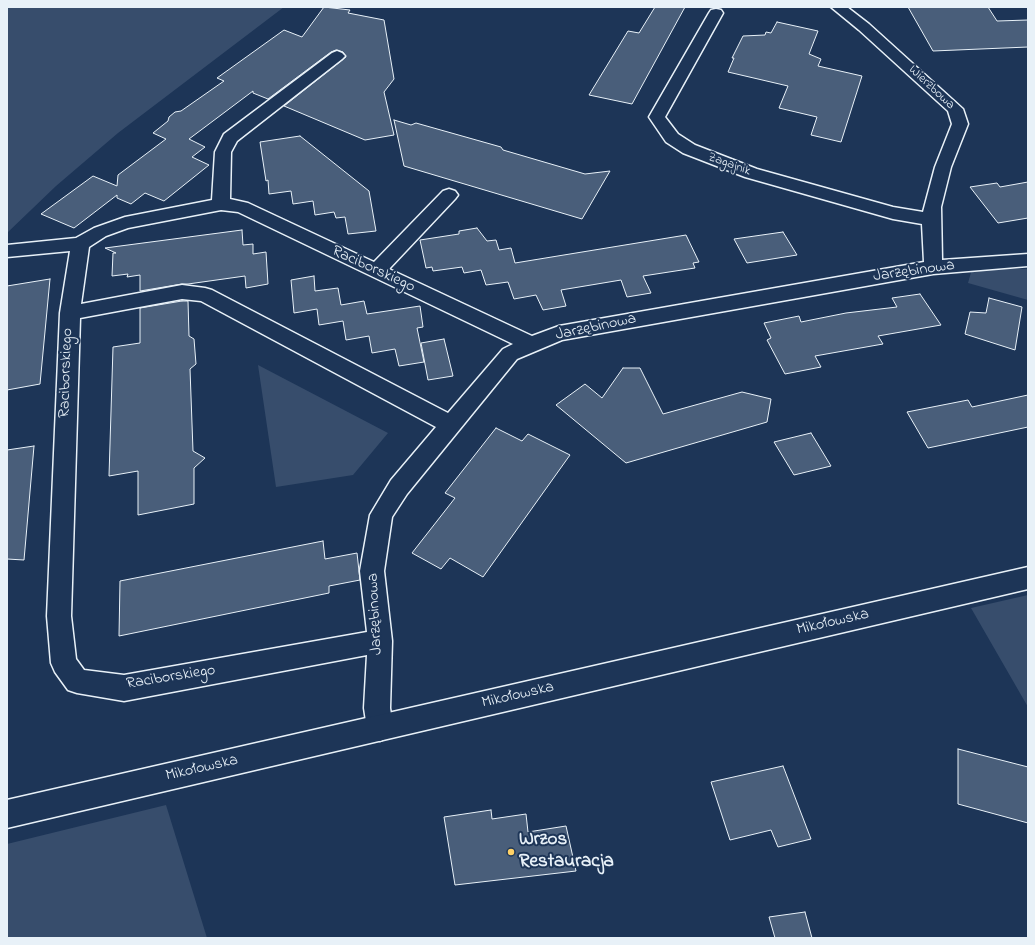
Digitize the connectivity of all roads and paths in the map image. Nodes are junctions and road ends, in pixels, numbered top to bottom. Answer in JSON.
{"nodes":[{"id":1,"x":838,"y":7,"type":"edge"},
{"id":2,"x":716,"y":13,"type":"dead end"},
{"id":3,"x":337,"y":56,"type":"dead end"},
{"id":4,"x":449,"y":196,"type":"dead end"},
{"id":5,"x":221,"y":204,"type":"junction"},
{"id":6,"x":931,"y":220,"type":"junction"},
{"id":7,"x":80,"y":244,"type":"junction"},
{"id":8,"x":7,"y":251,"type":"edge"},
{"id":9,"x":1028,"y":260,"type":"edge"},
{"id":10,"x":933,"y":267,"type":"junction"},
{"id":11,"x":376,"y":271,"type":"junction"},
{"id":12,"x":70,"y":313,"type":"junction"},
{"id":13,"x":532,"y":345,"type":"junction"},
{"id":14,"x":452,"y":424,"type":"junction"},
{"id":15,"x":1028,"y":578,"type":"edge"},
{"id":16,"x":380,"y":641,"type":"junction"},
{"id":17,"x":380,"y":728,"type":"junction"},
{"id":18,"x":7,"y":814,"type":"edge"}],
"edges":[{"from":1,"to":6,"type":"street","name":"Wierzbowa"},
{"from":2,"to":6,"type":"street","name":"Zagajnik"},
{"from":3,"to":5,"type":"street"},
{"from":4,"to":11,"type":"street"},
{"from":5,"to":7,"type":"street","name":"Raciborskiego"},
{"from":5,"to":11,"type":"street","name":"Raciborskiego"},
{"from":6,"to":10,"type":"street","name":"Wierzbowa"},
{"from":7,"to":8,"type":"street"},
{"from":7,"to":12,"type":"street","name":"Raciborskiego"},
{"from":9,"to":10,"type":"street","name":"Jarzębinowa"},
{"from":10,"to":13,"type":"street","name":"Jarzębinowa"},
{"from":11,"to":13,"type":"street","name":"Raciborskiego"},
{"from":12,"to":14,"type":"street"},
{"from":12,"to":16,"type":"street","name":"Raciborskiego"},
{"from":13,"to":14,"type":"street","name":"Jarzębinowa"},
{"from":14,"to":16,"type":"street","name":"Jarzębinowa"},
{"from":15,"to":17,"type":"street","name":"Mikołowska"},
{"from":16,"to":17,"type":"street","name":"Jarzębinowa"},
{"from":17,"to":18,"type":"street","name":"Mikołowska"}]}
